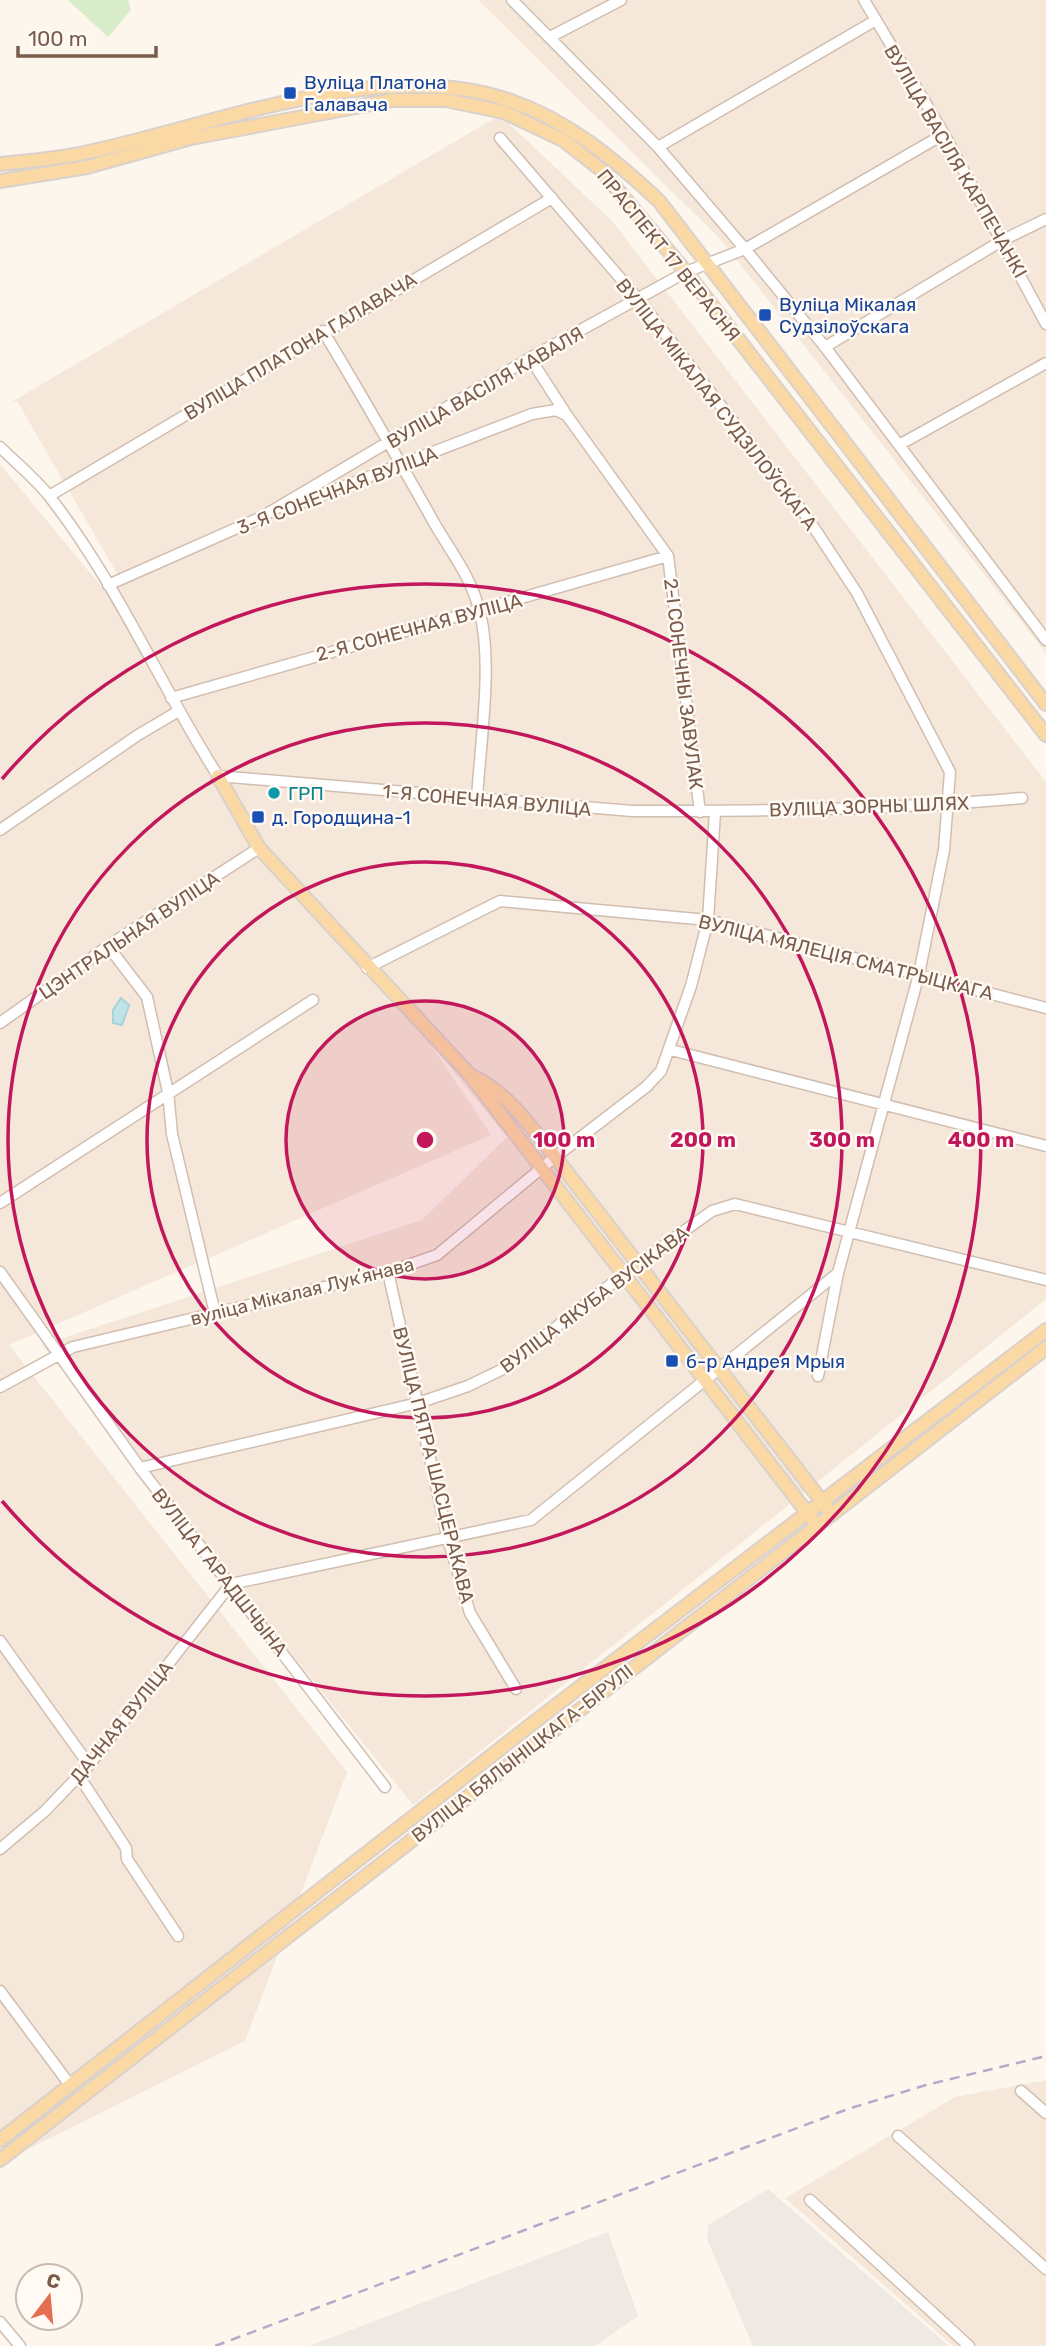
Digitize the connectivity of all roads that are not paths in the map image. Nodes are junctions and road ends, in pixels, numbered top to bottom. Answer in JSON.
{"nodes":[{"id":1,"x":512,"y":0,"type":"edge"},
{"id":2,"x":621,"y":0,"type":"edge"},
{"id":3,"x":864,"y":0,"type":"edge"},
{"id":4,"x":876,"y":20,"type":"junction"},
{"id":5,"x":550,"y":37,"type":"junction"},
{"id":6,"x":944,"y":134,"type":"junction"},
{"id":7,"x":500,"y":138,"type":"dead end"},
{"id":8,"x":658,"y":147,"type":"junction"},
{"id":9,"x":0,"y":164,"type":"edge"},
{"id":10,"x":0,"y":181,"type":"edge"},
{"id":11,"x":552,"y":198,"type":"junction"},
{"id":12,"x":1046,"y":219,"type":"edge"},
{"id":13,"x":1003,"y":240,"type":"junction"},
{"id":14,"x":745,"y":249,"type":"junction"},
{"id":15,"x":709,"y":263,"type":"junction"},
{"id":16,"x":686,"y":272,"type":"junction"},
{"id":17,"x":639,"y":300,"type":"junction"},
{"id":18,"x":1046,"y":324,"type":"edge"},
{"id":19,"x":323,"y":331,"type":"junction"},
{"id":20,"x":825,"y":346,"type":"junction"},
{"id":21,"x":530,"y":358,"type":"junction"},
{"id":22,"x":1046,"y":363,"type":"edge"},
{"id":23,"x":568,"y":417,"type":"junction"},
{"id":24,"x":391,"y":442,"type":"junction"},
{"id":25,"x":899,"y":445,"type":"junction"},
{"id":26,"x":0,"y":447,"type":"edge"},
{"id":27,"x":403,"y":465,"type":"junction"},
{"id":28,"x":49,"y":496,"type":"junction"},
{"id":29,"x":260,"y":518,"type":"junction"},
{"id":30,"x":668,"y":556,"type":"junction"},
{"id":31,"x":107,"y":585,"type":"junction"},
{"id":32,"x":480,"y":612,"type":"junction"},
{"id":33,"x":1046,"y":640,"type":"edge"},
{"id":34,"x":171,"y":698,"type":"junction"},
{"id":35,"x":1046,"y":704,"type":"edge"},
{"id":36,"x":177,"y":712,"type":"junction"},
{"id":37,"x":1046,"y":735,"type":"edge"},
{"id":38,"x":218,"y":776,"type":"junction"},
{"id":39,"x":1022,"y":798,"type":"dead end"},
{"id":40,"x":477,"y":799,"type":"junction"},
{"id":41,"x":948,"y":805,"type":"junction"},
{"id":42,"x":700,"y":812,"type":"junction"},
{"id":43,"x":715,"y":812,"type":"junction"},
{"id":44,"x":0,"y":830,"type":"edge"},
{"id":45,"x":259,"y":848,"type":"junction"},
{"id":46,"x":708,"y":920,"type":"junction"},
{"id":47,"x":111,"y":944,"type":"junction"},
{"id":48,"x":368,"y":968,"type":"junction"},
{"id":49,"x":919,"y":974,"type":"junction"},
{"id":50,"x":313,"y":1000,"type":"dead end"},
{"id":51,"x":1046,"y":1008,"type":"edge"},
{"id":52,"x":0,"y":1023,"type":"edge"},
{"id":53,"x":671,"y":1050,"type":"junction"},
{"id":54,"x":470,"y":1075,"type":"junction"},
{"id":55,"x":168,"y":1092,"type":"junction"},
{"id":56,"x":884,"y":1104,"type":"junction"},
{"id":57,"x":1046,"y":1146,"type":"edge"},
{"id":58,"x":555,"y":1157,"type":"junction"},
{"id":59,"x":543,"y":1167,"type":"junction"},
{"id":60,"x":0,"y":1203,"type":"edge"},
{"id":61,"x":849,"y":1230,"type":"junction"},
{"id":62,"x":637,"y":1264,"type":"junction"},
{"id":63,"x":0,"y":1272,"type":"edge"},
{"id":64,"x":388,"y":1272,"type":"junction"},
{"id":65,"x":838,"y":1273,"type":"junction"},
{"id":66,"x":624,"y":1274,"type":"junction"},
{"id":67,"x":1046,"y":1280,"type":"edge"},
{"id":68,"x":215,"y":1313,"type":"junction"},
{"id":69,"x":1046,"y":1330,"type":"edge"},
{"id":70,"x":1046,"y":1348,"type":"edge"},
{"id":71,"x":60,"y":1353,"type":"junction"},
{"id":72,"x":718,"y":1369,"type":"junction"},
{"id":73,"x":818,"y":1376,"type":"dead end"},
{"id":74,"x":706,"y":1378,"type":"junction"},
{"id":75,"x":0,"y":1387,"type":"edge"},
{"id":76,"x":418,"y":1403,"type":"junction"},
{"id":77,"x":140,"y":1468,"type":"junction"},
{"id":78,"x":822,"y":1503,"type":"junction"},
{"id":79,"x":807,"y":1513,"type":"junction"},
{"id":80,"x":831,"y":1514,"type":"junction"},
{"id":81,"x":816,"y":1525,"type":"junction"},
{"id":82,"x":449,"y":1539,"type":"junction"},
{"id":83,"x":231,"y":1584,"type":"junction"},
{"id":84,"x":0,"y":1641,"type":"edge"},
{"id":85,"x":516,"y":1689,"type":"dead end"},
{"id":86,"x":89,"y":1765,"type":"junction"},
{"id":87,"x":79,"y":1776,"type":"junction"},
{"id":88,"x":385,"y":1787,"type":"dead end"},
{"id":89,"x":0,"y":1849,"type":"edge"},
{"id":90,"x":178,"y":1936,"type":"dead end"},
{"id":91,"x":0,"y":1991,"type":"edge"},
{"id":92,"x":70,"y":2085,"type":"junction"},
{"id":93,"x":1021,"y":2091,"type":"dead end"},
{"id":94,"x":1046,"y":2113,"type":"edge"},
{"id":95,"x":898,"y":2136,"type":"dead end"},
{"id":96,"x":0,"y":2140,"type":"edge"},
{"id":97,"x":0,"y":2160,"type":"edge"},
{"id":98,"x":810,"y":2200,"type":"dead end"},
{"id":99,"x":1046,"y":2269,"type":"edge"},
{"id":100,"x":0,"y":2322,"type":"edge"},
{"id":101,"x":20,"y":2346,"type":"edge"},
{"id":102,"x":969,"y":2346,"type":"edge"}],
"edges":[{"from":1,"to":5,"type":"street"},
{"from":2,"to":5,"type":"street"},
{"from":3,"to":4,"type":"street","name":"ВУЛІЦА ВАСІЛЯ КАРПЕЧАНКІ"},
{"from":4,"to":6,"type":"street","name":"ВУЛІЦА ВАСІЛЯ КАРПЕЧАНКІ"},
{"from":4,"to":8,"type":"street"},
{"from":5,"to":8,"type":"street"},
{"from":6,"to":13,"type":"street","name":"ВУЛІЦА ВАСІЛЯ КАРПЕЧАНКІ"},
{"from":6,"to":14,"type":"street","name":"ВУЛІЦА ВАСІЛЯ КАВАЛЯ"},
{"from":7,"to":11,"type":"street","name":"ВУЛІЦА МІКАЛАЯ СУДЗІЛОЎСКАГА"},
{"from":8,"to":14,"type":"street"},
{"from":9,"to":15,"type":"main road","name":"ПРАСПЕКТ 17 ВЕРАСНЯ"},
{"from":10,"to":16,"type":"main road","name":"ПРАСПЕКТ 17 ВЕРАСНЯ"},
{"from":11,"to":17,"type":"street","name":"ВУЛІЦА МІКАЛАЯ СУДЗІЛОЎСКАГА"},
{"from":11,"to":19,"type":"street","name":"ВУЛІЦА ПЛАТОНА ГАЛАВАЧА"},
{"from":12,"to":13,"type":"street"},
{"from":13,"to":18,"type":"street","name":"ВУЛІЦА ВАСІЛЯ КАРПЕЧАНКІ"},
{"from":13,"to":20,"type":"street"},
{"from":14,"to":15,"type":"street","name":"ВУЛІЦА ВАСІЛЯ КАВАЛЯ"},
{"from":14,"to":20,"type":"street"},
{"from":15,"to":16,"type":"street","name":"ВУЛІЦА ВАСІЛЯ КАВАЛЯ"},
{"from":15,"to":35,"type":"main road","name":"ПРАСПЕКТ 17 ВЕРАСНЯ"},
{"from":16,"to":17,"type":"street","name":"ВУЛІЦА ВАСІЛЯ КАВАЛЯ"},
{"from":16,"to":37,"type":"main road","name":"ПРАСПЕКТ 17 ВЕРАСНЯ"},
{"from":17,"to":21,"type":"street","name":"ВУЛІЦА ВАСІЛЯ КАВАЛЯ"},
{"from":17,"to":41,"type":"street","name":"ВУЛІЦА МІКАЛАЯ СУДЗІЛОЎСКАГА"},
{"from":19,"to":24,"type":"street"},
{"from":19,"to":28,"type":"street","name":"ВУЛІЦА ПЛАТОНА ГАЛАВАЧА"},
{"from":20,"to":25,"type":"street"},
{"from":21,"to":23,"type":"street"},
{"from":21,"to":24,"type":"street","name":"ВУЛІЦА ВАСІЛЯ КАВАЛЯ"},
{"from":22,"to":25,"type":"street"},
{"from":23,"to":27,"type":"street","name":"3-Я СОНЕЧНАЯ ВУЛІЦА"},
{"from":23,"to":30,"type":"street"},
{"from":24,"to":27,"type":"street"},
{"from":24,"to":29,"type":"street","name":"ВУЛІЦА ВАСІЛЯ КАВАЛЯ"},
{"from":25,"to":33,"type":"street"},
{"from":26,"to":28,"type":"street"},
{"from":27,"to":29,"type":"street","name":"3-Я СОНЕЧНАЯ ВУЛІЦА"},
{"from":27,"to":32,"type":"street"},
{"from":28,"to":31,"type":"street"},
{"from":29,"to":31,"type":"street","name":"3-Я СОНЕЧНАЯ ВУЛІЦА"},
{"from":30,"to":32,"type":"street","name":"2-Я СОНЕЧНАЯ ВУЛІЦА"},
{"from":30,"to":42,"type":"street","name":"2-І СОНЕЧНЫ ЗАВУЛАК"},
{"from":31,"to":34,"type":"street"},
{"from":32,"to":34,"type":"street","name":"2-Я СОНЕЧНАЯ ВУЛІЦА"},
{"from":32,"to":40,"type":"street"},
{"from":34,"to":36,"type":"street"},
{"from":36,"to":38,"type":"street"},
{"from":36,"to":44,"type":"street"},
{"from":38,"to":40,"type":"street","name":"1-Я СОНЕЧНАЯ ВУЛІЦА"},
{"from":38,"to":45,"type":"main road"},
{"from":39,"to":41,"type":"street","name":"ВУЛІЦА ЗОРНЫ ШЛЯХ"},
{"from":40,"to":42,"type":"street","name":"1-Я СОНЕЧНАЯ ВУЛІЦА"},
{"from":41,"to":43,"type":"street","name":"ВУЛІЦА ЗОРНЫ ШЛЯХ"},
{"from":41,"to":49,"type":"street","name":"ВУЛІЦА МІКАЛАЯ СУДЗІЛОЎСКАГА"},
{"from":42,"to":43,"type":"street","name":"1-Я СОНЕЧНАЯ ВУЛІЦА"},
{"from":43,"to":46,"type":"street","name":"вуліца Мікалая Лукʼянава"},
{"from":45,"to":47,"type":"street","name":"ЦЭНТРАЛЬНАЯ ВУЛІЦА"},
{"from":45,"to":48,"type":"main road"},
{"from":46,"to":48,"type":"street","name":"ВУЛІЦА МЯЛЕЦІЯ СМАТРЫЦКАГА"},
{"from":46,"to":49,"type":"street","name":"ВУЛІЦА МЯЛЕЦІЯ СМАТРЫЦКАГА"},
{"from":46,"to":53,"type":"street","name":"вуліца Мікалая Лукʼянава"},
{"from":47,"to":52,"type":"street","name":"ЦЭНТРАЛЬНАЯ ВУЛІЦА"},
{"from":47,"to":55,"type":"street"},
{"from":48,"to":54,"type":"main road"},
{"from":49,"to":51,"type":"street","name":"ВУЛІЦА МЯЛЕЦІЯ СМАТРЫЦКАГА"},
{"from":49,"to":56,"type":"street","name":"ВУЛІЦА МІКАЛАЯ СУДЗІЛОЎСКАГА"},
{"from":50,"to":55,"type":"street"},
{"from":53,"to":56,"type":"street"},
{"from":53,"to":58,"type":"street","name":"вуліца Мікалая Лукʼянава"},
{"from":54,"to":58,"type":"main road"},
{"from":54,"to":59,"type":"main road"},
{"from":55,"to":60,"type":"street"},
{"from":55,"to":68,"type":"street"},
{"from":56,"to":57,"type":"street"},
{"from":56,"to":61,"type":"street","name":"ВУЛІЦА МІКАЛАЯ СУДЗІЛОЎСКАГА"},
{"from":58,"to":59,"type":"street","name":"вуліца Мікалая Лукʼянава"},
{"from":58,"to":62,"type":"main road"},
{"from":59,"to":64,"type":"street","name":"вуліца Мікалая Лукʼянава"},
{"from":59,"to":66,"type":"main road"},
{"from":61,"to":62,"type":"street","name":"ВУЛІЦА ЯКУБА ВУСІКАВА"},
{"from":61,"to":65,"type":"street","name":"ВУЛІЦА МІКАЛАЯ СУДЗІЛОЎСКАГА"},
{"from":61,"to":67,"type":"street","name":"ВУЛІЦА ЯКУБА ВУСІКАВА"},
{"from":62,"to":66,"type":"street","name":"ВУЛІЦА ЯКУБА ВУСІКАВА"},
{"from":62,"to":72,"type":"main road"},
{"from":63,"to":71,"type":"street"},
{"from":64,"to":68,"type":"street","name":"вуліца Мікалая Лукʼянава"},
{"from":64,"to":76,"type":"street","name":"ВУЛІЦА ПЯТРА ШАСЦЕРАКАВА"},
{"from":65,"to":72,"type":"street"},
{"from":65,"to":73,"type":"street","name":"ВУЛІЦА МІКАЛАЯ СУДЗІЛОЎСКАГА"},
{"from":66,"to":74,"type":"main road"},
{"from":66,"to":76,"type":"street","name":"ВУЛІЦА ЯКУБА ВУСІКАВА"},
{"from":68,"to":71,"type":"street","name":"вуліца Мікалая Лукʼянава"},
{"from":69,"to":78,"type":"main road","name":"ВУЛІЦА БЯЛЫНІЦКАГА-БІРУЛІ"},
{"from":70,"to":80,"type":"main road","name":"ВУЛІЦА БЯЛЫНІЦКАГА-БІРУЛІ"},
{"from":71,"to":75,"type":"street","name":"вуліца Мікалая Лукʼянава"},
{"from":71,"to":77,"type":"street","name":"ВУЛІЦА ГАРАДШЧЫНА"},
{"from":72,"to":74,"type":"street"},
{"from":72,"to":78,"type":"main road"},
{"from":74,"to":79,"type":"main road"},
{"from":74,"to":82,"type":"street"},
{"from":76,"to":77,"type":"street","name":"ВУЛІЦА ЯКУБА ВУСІКАВА"},
{"from":76,"to":82,"type":"street","name":"ВУЛІЦА ПЯТРА ШАСЦЕРАКАВА"},
{"from":77,"to":83,"type":"street","name":"ВУЛІЦА ГАРАДШЧЫНА"},
{"from":78,"to":79,"type":"main road","name":"ВУЛІЦА БЯЛЫНІЦКАГА-БІРУЛІ"},
{"from":78,"to":80,"type":"main road"},
{"from":79,"to":81,"type":"main road"},
{"from":79,"to":92,"type":"main road","name":"ВУЛІЦА БЯЛЫНІЦКАГА-БІРУЛІ"},
{"from":80,"to":81,"type":"main road","name":"ВУЛІЦА БЯЛЫНІЦКАГА-БІРУЛІ"},
{"from":81,"to":97,"type":"main road","name":"ВУЛІЦА БЯЛЫНІЦКАГА-БІРУЛІ"},
{"from":82,"to":83,"type":"street"},
{"from":82,"to":85,"type":"street","name":"ВУЛІЦА ПЯТРА ШАСЦЕРАКАВА"},
{"from":83,"to":86,"type":"street","name":"ДАЧНАЯ ВУЛІЦА"},
{"from":83,"to":88,"type":"street","name":"ВУЛІЦА ГАРАДШЧЫНА"},
{"from":84,"to":86,"type":"street"},
{"from":86,"to":87,"type":"street","name":"ДАЧНАЯ ВУЛІЦА"},
{"from":87,"to":89,"type":"street","name":"ДАЧНАЯ ВУЛІЦА"},
{"from":87,"to":90,"type":"street"},
{"from":91,"to":92,"type":"street"},
{"from":92,"to":96,"type":"main road","name":"ВУЛІЦА БЯЛЫНІЦКАГА-БІРУЛІ"},
{"from":93,"to":94,"type":"street"},
{"from":95,"to":99,"type":"street"},
{"from":98,"to":102,"type":"street"},
{"from":100,"to":101,"type":"street"}]}
